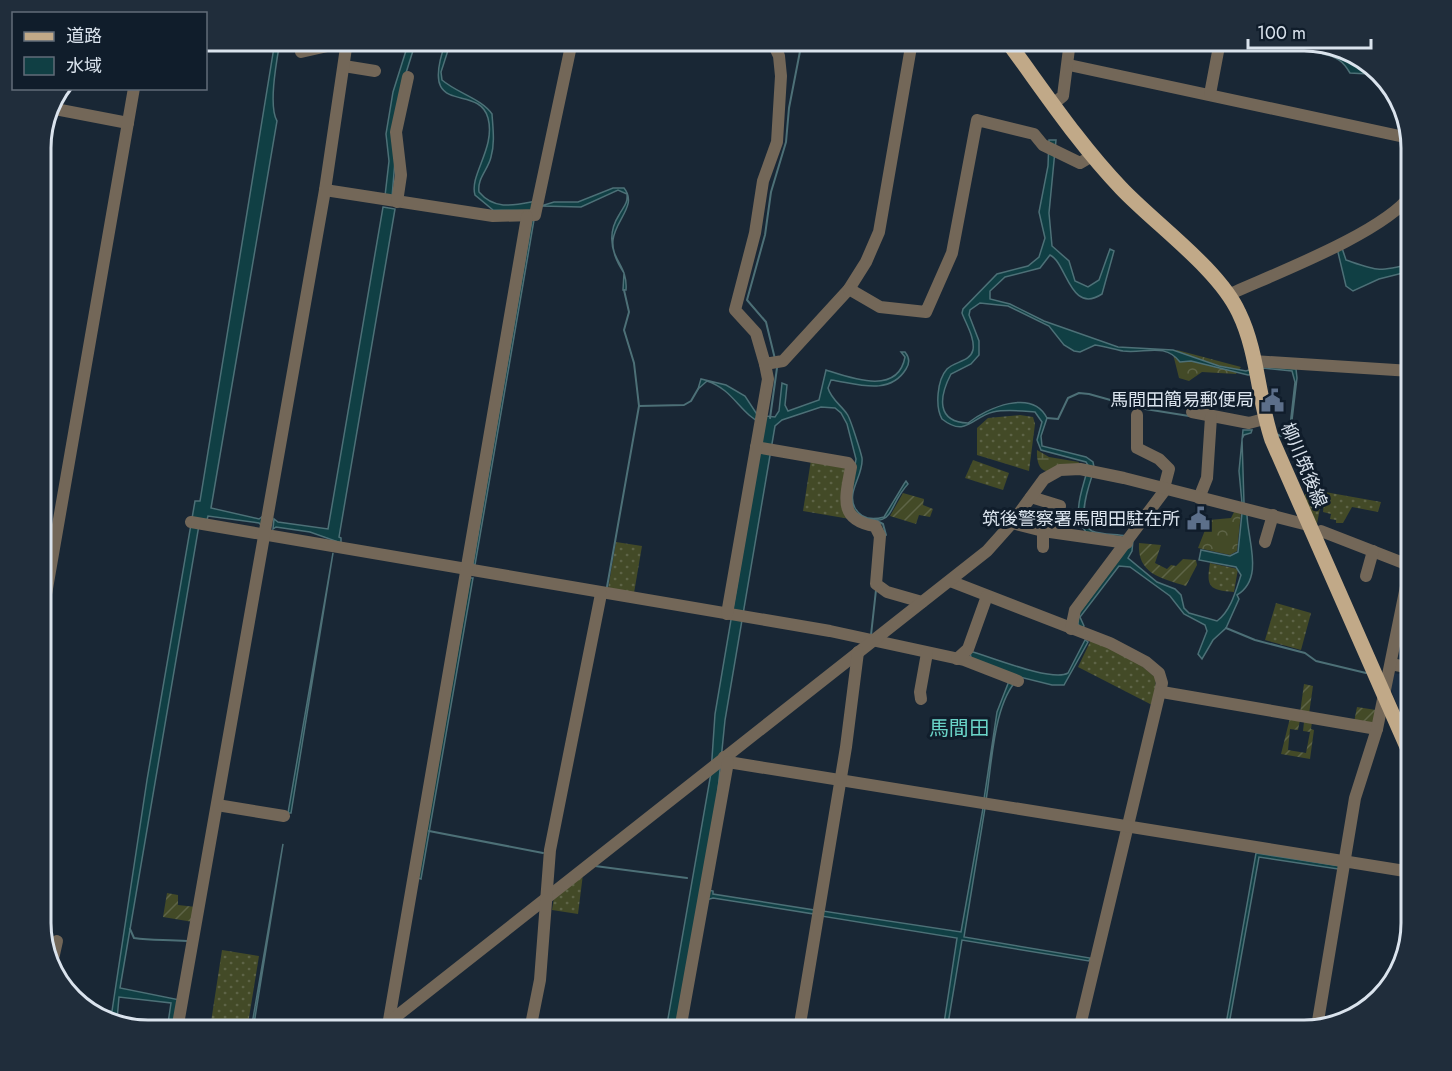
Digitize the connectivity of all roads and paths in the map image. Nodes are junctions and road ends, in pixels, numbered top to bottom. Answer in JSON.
{"nodes":[{"id":1,"x":305,"y":51,"type":"edge"},
{"id":2,"x":346,"y":51,"type":"edge"},
{"id":3,"x":570,"y":51,"type":"edge"},
{"id":4,"x":778,"y":51,"type":"edge"},
{"id":5,"x":910,"y":51,"type":"edge"},
{"id":6,"x":1015,"y":51,"type":"edge"},
{"id":7,"x":1070,"y":51,"type":"edge"},
{"id":8,"x":1218,"y":51,"type":"edge"},
{"id":9,"x":301,"y":52,"type":"dead end"},
{"id":10,"x":1069,"y":65,"type":"junction"},
{"id":11,"x":344,"y":66,"type":"junction"},
{"id":12,"x":375,"y":71,"type":"dead end"},
{"id":13,"x":408,"y":77,"type":"dead end"},
{"id":14,"x":134,"y":90,"type":"edge"},
{"id":15,"x":1210,"y":94,"type":"junction"},
{"id":16,"x":1053,"y":104,"type":"junction"},
{"id":17,"x":59,"y":110,"type":"edge"},
{"id":18,"x":128,"y":123,"type":"junction"},
{"id":19,"x":1400,"y":136,"type":"edge"},
{"id":20,"x":1092,"y":156,"type":"junction"},
{"id":21,"x":325,"y":190,"type":"junction"},
{"id":22,"x":391,"y":201,"type":"junction"},
{"id":23,"x":1401,"y":207,"type":"edge"},
{"id":24,"x":527,"y":217,"type":"junction"},
{"id":25,"x":849,"y":289,"type":"junction"},
{"id":26,"x":1228,"y":295,"type":"junction"},
{"id":27,"x":1253,"y":361,"type":"junction"},
{"id":28,"x":765,"y":364,"type":"junction"},
{"id":29,"x":1401,"y":370,"type":"edge"},
{"id":30,"x":1192,"y":412,"type":"dead end"},
{"id":31,"x":1137,"y":415,"type":"dead end"},
{"id":32,"x":1211,"y":417,"type":"junction"},
{"id":33,"x":1264,"y":419,"type":"junction"},
{"id":34,"x":756,"y":447,"type":"junction"},
{"id":35,"x":1164,"y":489,"type":"junction"},
{"id":36,"x":1031,"y":497,"type":"junction"},
{"id":37,"x":1199,"y":498,"type":"junction"},
{"id":38,"x":1060,"y":506,"type":"dead end"},
{"id":39,"x":1273,"y":515,"type":"junction"},
{"id":40,"x":191,"y":522,"type":"dead end"},
{"id":41,"x":1012,"y":523,"type":"junction"},
{"id":42,"x":1311,"y":530,"type":"junction"},
{"id":43,"x":1043,"y":531,"type":"junction"},
{"id":44,"x":266,"y":532,"type":"junction"},
{"id":45,"x":1265,"y":542,"type":"dead end"},
{"id":46,"x":1127,"y":543,"type":"junction"},
{"id":47,"x":1043,"y":547,"type":"dead end"},
{"id":48,"x":1373,"y":551,"type":"junction"},
{"id":49,"x":1401,"y":561,"type":"edge"},
{"id":50,"x":51,"y":566,"type":"edge"},
{"id":51,"x":466,"y":571,"type":"junction"},
{"id":52,"x":1366,"y":576,"type":"dead end"},
{"id":53,"x":950,"y":580,"type":"junction"},
{"id":54,"x":601,"y":594,"type":"junction"},
{"id":55,"x":987,"y":596,"type":"junction"},
{"id":56,"x":922,"y":602,"type":"junction"},
{"id":57,"x":727,"y":614,"type":"junction"},
{"id":58,"x":1071,"y":629,"type":"junction"},
{"id":59,"x":1401,"y":633,"type":"edge"},
{"id":60,"x":872,"y":642,"type":"junction"},
{"id":61,"x":858,"y":652,"type":"junction"},
{"id":62,"x":927,"y":653,"type":"junction"},
{"id":63,"x":957,"y":659,"type":"junction"},
{"id":64,"x":1391,"y":664,"type":"junction"},
{"id":65,"x":1401,"y":666,"type":"edge"},
{"id":66,"x":1018,"y":681,"type":"dead end"},
{"id":67,"x":1162,"y":692,"type":"junction"},
{"id":68,"x":1385,"y":697,"type":"junction"},
{"id":69,"x":921,"y":699,"type":"dead end"},
{"id":70,"x":1398,"y":726,"type":"junction"},
{"id":71,"x":1378,"y":729,"type":"junction"},
{"id":72,"x":1401,"y":732,"type":"edge"},
{"id":73,"x":725,"y":759,"type":"junction"},
{"id":74,"x":839,"y":779,"type":"junction"},
{"id":75,"x":217,"y":806,"type":"junction"},
{"id":76,"x":284,"y":816,"type":"dead end"},
{"id":77,"x":1127,"y":827,"type":"junction"},
{"id":78,"x":1344,"y":861,"type":"junction"},
{"id":79,"x":1401,"y":870,"type":"edge"},
{"id":80,"x":547,"y":898,"type":"junction"},
{"id":81,"x":57,"y":941,"type":"dead end"},
{"id":82,"x":55,"y":950,"type":"edge"},
{"id":83,"x":1318,"y":1018,"type":"edge"},
{"id":84,"x":179,"y":1020,"type":"edge"},
{"id":85,"x":386,"y":1020,"type":"edge"},
{"id":86,"x":395,"y":1020,"type":"edge"},
{"id":87,"x":532,"y":1020,"type":"edge"},
{"id":88,"x":682,"y":1020,"type":"edge"},
{"id":89,"x":801,"y":1020,"type":"edge"},
{"id":90,"x":1081,"y":1020,"type":"edge"}],
"edges":[{"from":1,"to":9,"type":"street"},
{"from":2,"to":11,"type":"street"},
{"from":3,"to":24,"type":"street"},
{"from":4,"to":28,"type":"street"},
{"from":5,"to":25,"type":"street"},
{"from":6,"to":16,"type":"main road","name":"柳川筑後線"},
{"from":7,"to":10,"type":"street"},
{"from":8,"to":15,"type":"street"},
{"from":10,"to":15,"type":"street"},
{"from":10,"to":16,"type":"street"},
{"from":11,"to":12,"type":"street"},
{"from":11,"to":21,"type":"street"},
{"from":13,"to":22,"type":"street"},
{"from":14,"to":18,"type":"street"},
{"from":15,"to":19,"type":"street"},
{"from":16,"to":20,"type":"main road","name":"柳川筑後線"},
{"from":17,"to":18,"type":"street"},
{"from":18,"to":50,"type":"street"},
{"from":20,"to":25,"type":"street"},
{"from":20,"to":26,"type":"main road","name":"柳川筑後線"},
{"from":21,"to":22,"type":"street"},
{"from":21,"to":44,"type":"street"},
{"from":22,"to":24,"type":"street"},
{"from":23,"to":26,"type":"street"},
{"from":24,"to":51,"type":"street"},
{"from":25,"to":28,"type":"street"},
{"from":26,"to":27,"type":"main road","name":"柳川筑後線"},
{"from":27,"to":29,"type":"street"},
{"from":27,"to":33,"type":"main road","name":"柳川筑後線"},
{"from":28,"to":34,"type":"street"},
{"from":30,"to":32,"type":"street"},
{"from":31,"to":35,"type":"street"},
{"from":32,"to":33,"type":"street"},
{"from":32,"to":37,"type":"street"},
{"from":33,"to":42,"type":"main road","name":"柳川筑後線"},
{"from":34,"to":56,"type":"street"},
{"from":34,"to":57,"type":"street"},
{"from":35,"to":36,"type":"street"},
{"from":35,"to":37,"type":"street"},
{"from":35,"to":46,"type":"street"},
{"from":36,"to":38,"type":"street"},
{"from":36,"to":41,"type":"street"},
{"from":37,"to":39,"type":"street"},
{"from":39,"to":42,"type":"street"},
{"from":39,"to":45,"type":"street"},
{"from":40,"to":44,"type":"street"},
{"from":41,"to":43,"type":"street"},
{"from":41,"to":53,"type":"street"},
{"from":42,"to":48,"type":"street"},
{"from":42,"to":68,"type":"main road","name":"柳川筑後線"},
{"from":43,"to":46,"type":"street"},
{"from":43,"to":47,"type":"street"},
{"from":44,"to":51,"type":"street"},
{"from":44,"to":75,"type":"street"},
{"from":46,"to":58,"type":"street"},
{"from":48,"to":49,"type":"street"},
{"from":48,"to":52,"type":"street"},
{"from":51,"to":54,"type":"street"},
{"from":51,"to":85,"type":"street"},
{"from":53,"to":55,"type":"street"},
{"from":53,"to":56,"type":"street"},
{"from":54,"to":57,"type":"street"},
{"from":54,"to":80,"type":"street"},
{"from":55,"to":58,"type":"street"},
{"from":55,"to":63,"type":"street"},
{"from":56,"to":60,"type":"street"},
{"from":57,"to":60,"type":"street"},
{"from":58,"to":67,"type":"street"},
{"from":59,"to":64,"type":"street"},
{"from":60,"to":61,"type":"street"},
{"from":60,"to":62,"type":"street"},
{"from":61,"to":73,"type":"street"},
{"from":61,"to":74,"type":"street"},
{"from":62,"to":63,"type":"street"},
{"from":62,"to":69,"type":"street"},
{"from":63,"to":66,"type":"street"},
{"from":64,"to":65,"type":"street"},
{"from":64,"to":68,"type":"street"},
{"from":67,"to":71,"type":"street"},
{"from":67,"to":77,"type":"street"},
{"from":68,"to":70,"type":"main road","name":"柳川筑後線"},
{"from":68,"to":71,"type":"street"},
{"from":70,"to":71,"type":"street"},
{"from":70,"to":72,"type":"main road","name":"柳川筑後線"},
{"from":71,"to":78,"type":"street"},
{"from":73,"to":74,"type":"street"},
{"from":73,"to":80,"type":"street"},
{"from":73,"to":88,"type":"street"},
{"from":74,"to":77,"type":"street"},
{"from":74,"to":89,"type":"street"},
{"from":75,"to":76,"type":"street"},
{"from":75,"to":84,"type":"street"},
{"from":77,"to":78,"type":"street"},
{"from":77,"to":90,"type":"street"},
{"from":78,"to":79,"type":"street"},
{"from":78,"to":83,"type":"street"},
{"from":80,"to":86,"type":"street"},
{"from":80,"to":87,"type":"street"},
{"from":81,"to":82,"type":"street"}]}
